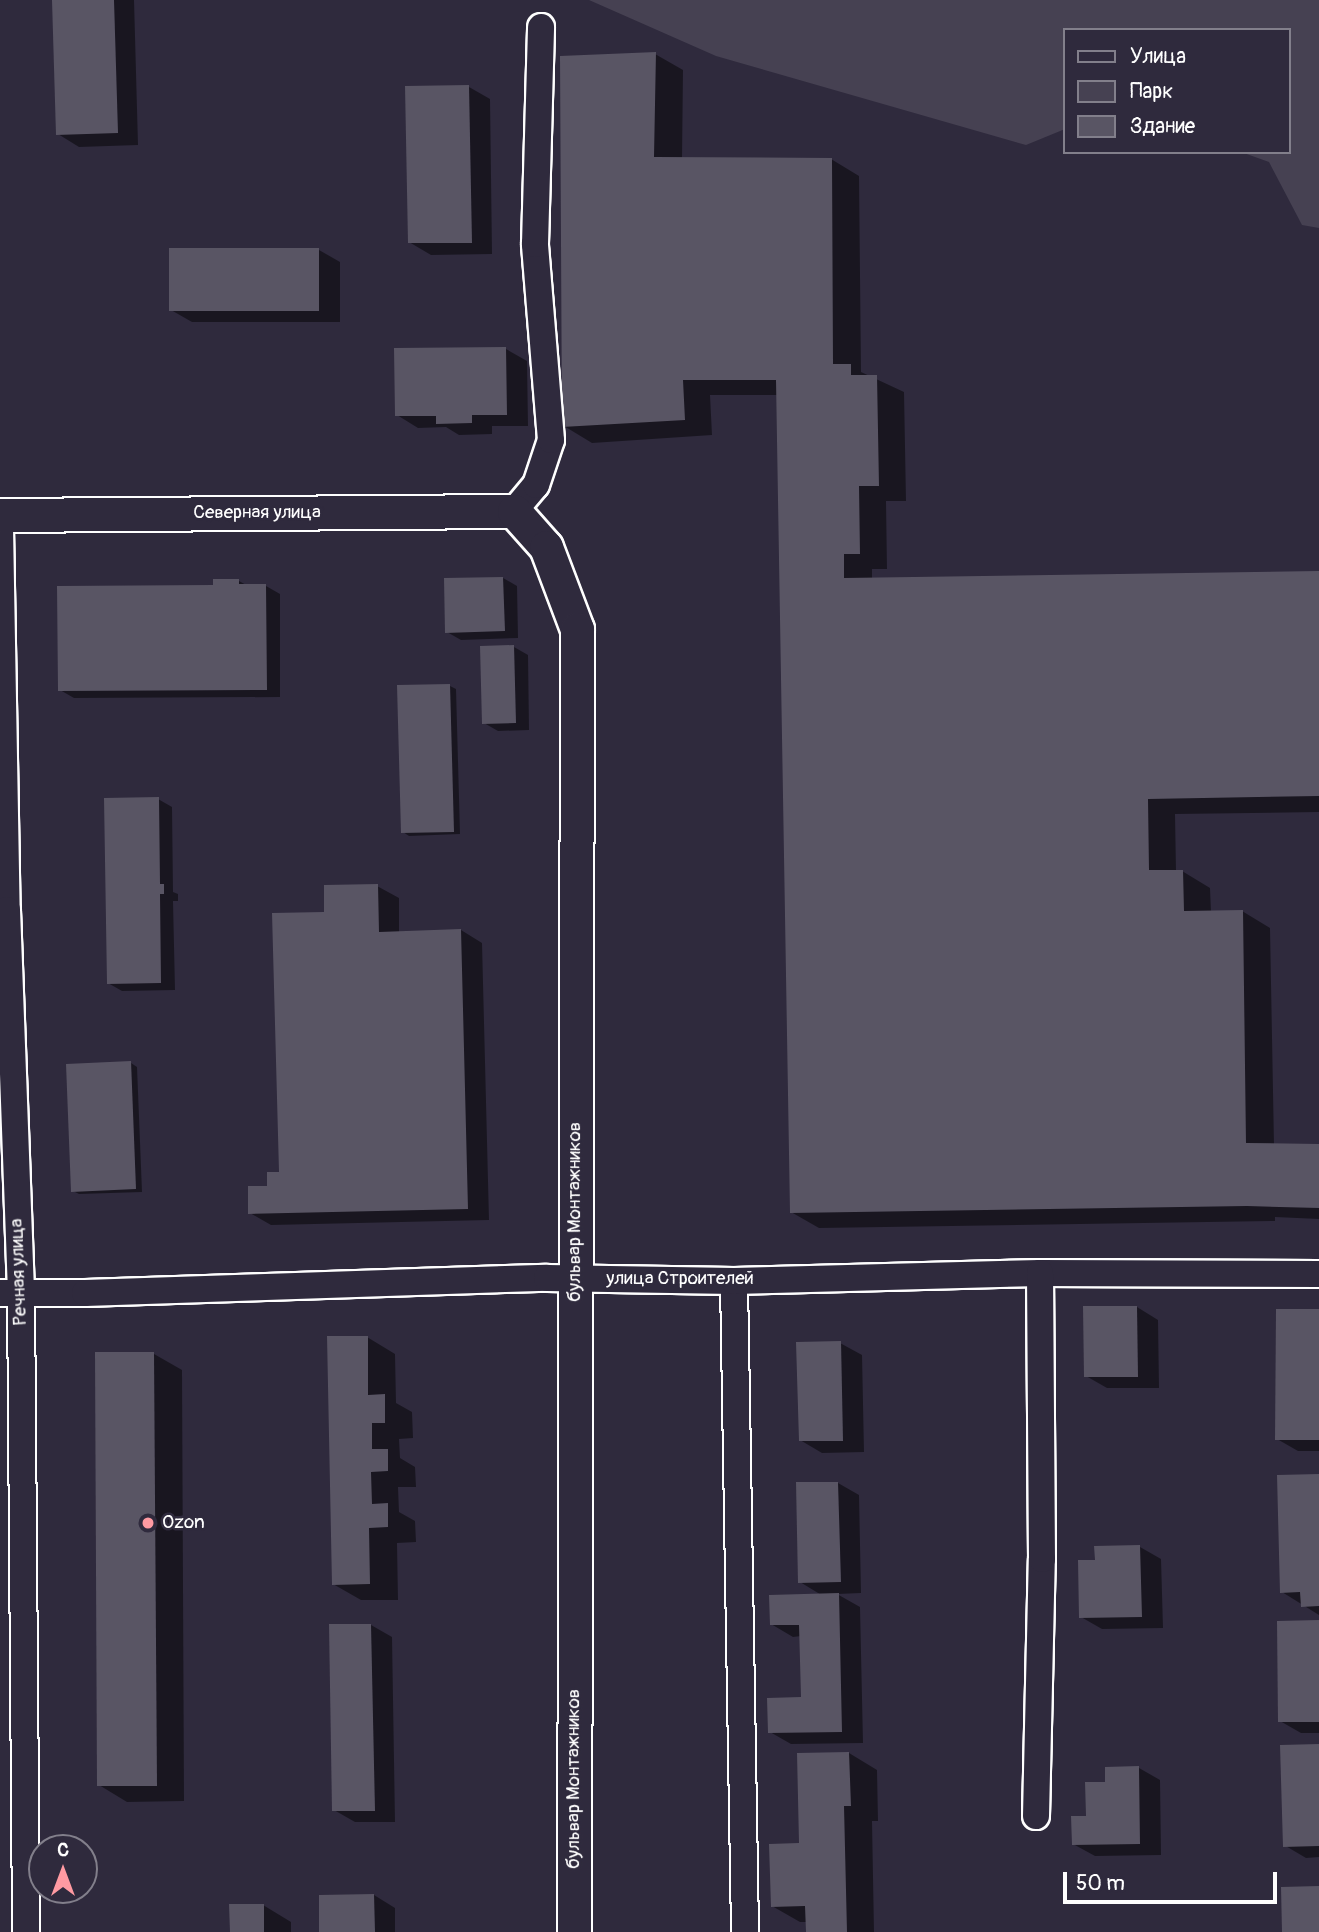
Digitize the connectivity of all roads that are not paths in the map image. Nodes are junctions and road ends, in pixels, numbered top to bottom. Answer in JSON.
{"nodes":[{"id":1,"x":541,"y":27,"type":"dead end"},
{"id":2,"x":514,"y":511,"type":"junction"},
{"id":3,"x":0,"y":515,"type":"edge"},
{"id":4,"x":0,"y":528,"type":"edge"},
{"id":5,"x":1040,"y":1273,"type":"junction"},
{"id":6,"x":1319,"y":1274,"type":"edge"},
{"id":7,"x":576,"y":1279,"type":"junction"},
{"id":8,"x":734,"y":1281,"type":"junction"},
{"id":9,"x":10,"y":1293,"type":"edge"},
{"id":10,"x":1036,"y":1816,"type":"dead end"},
{"id":11,"x":26,"y":1932,"type":"edge"},
{"id":12,"x":574,"y":1932,"type":"edge"},
{"id":13,"x":744,"y":1932,"type":"edge"}],
"edges":[{"from":1,"to":2,"type":"street"},
{"from":2,"to":3,"type":"street","name":"Северная улица"},
{"from":2,"to":7,"type":"street","name":"бульвар Монтажников"},
{"from":4,"to":9,"type":"street","name":"Речная улица"},
{"from":5,"to":6,"type":"street","name":"улица Строителей"},
{"from":5,"to":8,"type":"street","name":"улица Строителей"},
{"from":5,"to":10,"type":"street"},
{"from":7,"to":8,"type":"street","name":"улица Строителей"},
{"from":7,"to":9,"type":"street","name":"улица Строителей"},
{"from":7,"to":12,"type":"street","name":"бульвар Монтажников"},
{"from":8,"to":13,"type":"street"},
{"from":9,"to":11,"type":"street","name":"Речная улица"}]}
